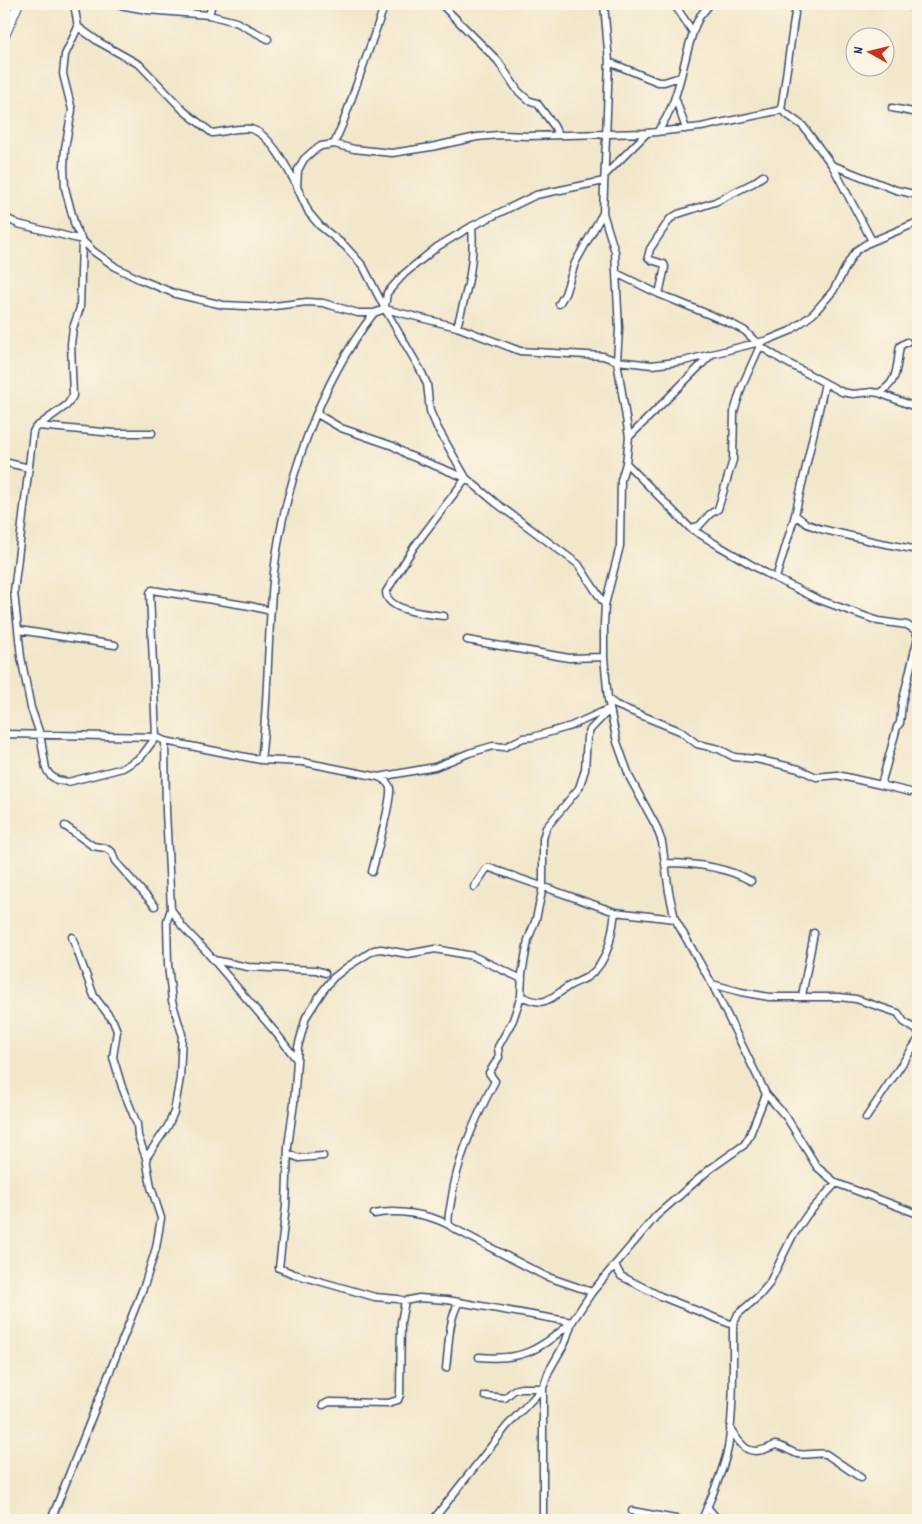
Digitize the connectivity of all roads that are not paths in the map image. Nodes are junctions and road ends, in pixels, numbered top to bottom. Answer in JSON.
{"nodes":[{"id":1,"x":18,"y":4,"type":"edge"},
{"id":2,"x":74,"y":4,"type":"edge"},
{"id":3,"x":114,"y":4,"type":"edge"},
{"id":4,"x":212,"y":4,"type":"edge"},
{"id":5,"x":385,"y":4,"type":"edge"},
{"id":6,"x":441,"y":4,"type":"edge"},
{"id":7,"x":604,"y":4,"type":"edge"},
{"id":8,"x":674,"y":4,"type":"edge"},
{"id":9,"x":710,"y":4,"type":"edge"},
{"id":10,"x":902,"y":4,"type":"edge"},
{"id":11,"x":918,"y":9,"type":"edge"},
{"id":12,"x":795,"y":13,"type":"dead end"},
{"id":13,"x":209,"y":15,"type":"junction"},
{"id":14,"x":78,"y":27,"type":"junction"},
{"id":15,"x":693,"y":32,"type":"junction"},
{"id":16,"x":4,"y":38,"type":"edge"},
{"id":17,"x":268,"y":39,"type":"dead end"},
{"id":18,"x":609,"y":62,"type":"junction"},
{"id":19,"x":680,"y":77,"type":"junction"},
{"id":20,"x":675,"y":97,"type":"junction"},
{"id":21,"x":892,"y":108,"type":"dead end"},
{"id":22,"x":781,"y":110,"type":"junction"},
{"id":23,"x":918,"y":114,"type":"edge"},
{"id":24,"x":686,"y":129,"type":"junction"},
{"id":25,"x":657,"y":132,"type":"junction"},
{"id":26,"x":647,"y":133,"type":"junction"},
{"id":27,"x":558,"y":134,"type":"junction"},
{"id":28,"x":607,"y":134,"type":"junction"},
{"id":29,"x":334,"y":144,"type":"junction"},
{"id":30,"x":832,"y":165,"type":"junction"},
{"id":31,"x":762,"y":176,"type":"dead end"},
{"id":32,"x":605,"y":178,"type":"junction"},
{"id":33,"x":297,"y":187,"type":"junction"},
{"id":34,"x":918,"y":195,"type":"edge"},
{"id":35,"x":603,"y":213,"type":"junction"},
{"id":36,"x":4,"y":217,"type":"edge"},
{"id":37,"x":918,"y":222,"type":"edge"},
{"id":38,"x":472,"y":226,"type":"junction"},
{"id":39,"x":82,"y":240,"type":"junction"},
{"id":40,"x":872,"y":241,"type":"junction"},
{"id":41,"x":616,"y":272,"type":"junction"},
{"id":42,"x":659,"y":294,"type":"junction"},
{"id":43,"x":559,"y":304,"type":"dead end"},
{"id":44,"x":385,"y":309,"type":"junction"},
{"id":45,"x":374,"y":313,"type":"junction"},
{"id":46,"x":457,"y":327,"type":"junction"},
{"id":47,"x":907,"y":342,"type":"dead end"},
{"id":48,"x":758,"y":344,"type":"junction"},
{"id":49,"x":713,"y":353,"type":"junction"},
{"id":50,"x":617,"y":361,"type":"junction"},
{"id":51,"x":825,"y":383,"type":"junction"},
{"id":52,"x":879,"y":393,"type":"junction"},
{"id":53,"x":918,"y":408,"type":"edge"},
{"id":54,"x":317,"y":414,"type":"junction"},
{"id":55,"x":38,"y":426,"type":"junction"},
{"id":56,"x":152,"y":433,"type":"dead end"},
{"id":57,"x":629,"y":437,"type":"junction"},
{"id":58,"x":4,"y":462,"type":"edge"},
{"id":59,"x":626,"y":463,"type":"junction"},
{"id":60,"x":28,"y":468,"type":"junction"},
{"id":61,"x":466,"y":478,"type":"junction"},
{"id":62,"x":795,"y":515,"type":"junction"},
{"id":63,"x":690,"y":528,"type":"junction"},
{"id":64,"x":918,"y":550,"type":"edge"},
{"id":65,"x":776,"y":578,"type":"junction"},
{"id":66,"x":606,"y":605,"type":"junction"},
{"id":67,"x":271,"y":611,"type":"junction"},
{"id":68,"x":444,"y":616,"type":"dead end"},
{"id":69,"x":907,"y":625,"type":"junction"},
{"id":70,"x":918,"y":626,"type":"edge"},
{"id":71,"x":19,"y":630,"type":"junction"},
{"id":72,"x":468,"y":640,"type":"dead end"},
{"id":73,"x":115,"y":645,"type":"dead end"},
{"id":74,"x":604,"y":657,"type":"junction"},
{"id":75,"x":608,"y":699,"type":"junction"},
{"id":76,"x":610,"y":708,"type":"junction"},
{"id":77,"x":4,"y":734,"type":"edge"},
{"id":78,"x":40,"y":734,"type":"junction"},
{"id":79,"x":156,"y":736,"type":"junction"},
{"id":80,"x":165,"y":741,"type":"junction"},
{"id":81,"x":261,"y":760,"type":"junction"},
{"id":82,"x":379,"y":776,"type":"junction"},
{"id":83,"x":881,"y":785,"type":"junction"},
{"id":84,"x":910,"y":792,"type":"dead end"},
{"id":85,"x":65,"y":826,"type":"dead end"},
{"id":86,"x":665,"y":863,"type":"junction"},
{"id":87,"x":372,"y":872,"type":"dead end"},
{"id":88,"x":751,"y":881,"type":"dead end"},
{"id":89,"x":474,"y":887,"type":"dead end"},
{"id":90,"x":543,"y":887,"type":"junction"},
{"id":91,"x":155,"y":906,"type":"dead end"},
{"id":92,"x":171,"y":909,"type":"junction"},
{"id":93,"x":615,"y":912,"type":"junction"},
{"id":94,"x":675,"y":919,"type":"junction"},
{"id":95,"x":814,"y":933,"type":"dead end"},
{"id":96,"x":72,"y":937,"type":"dead end"},
{"id":97,"x":214,"y":960,"type":"junction"},
{"id":98,"x":325,"y":973,"type":"dead end"},
{"id":99,"x":522,"y":979,"type":"junction"},
{"id":100,"x":712,"y":984,"type":"junction"},
{"id":101,"x":521,"y":996,"type":"junction"},
{"id":102,"x":802,"y":996,"type":"junction"},
{"id":103,"x":918,"y":1031,"type":"edge"},
{"id":104,"x":918,"y":1040,"type":"edge"},
{"id":105,"x":297,"y":1060,"type":"junction"},
{"id":106,"x":766,"y":1094,"type":"junction"},
{"id":107,"x":866,"y":1118,"type":"dead end"},
{"id":108,"x":289,"y":1154,"type":"junction"},
{"id":109,"x":323,"y":1156,"type":"dead end"},
{"id":110,"x":146,"y":1158,"type":"junction"},
{"id":111,"x":836,"y":1183,"type":"junction"},
{"id":112,"x":374,"y":1214,"type":"dead end"},
{"id":113,"x":918,"y":1214,"type":"edge"},
{"id":114,"x":449,"y":1224,"type":"junction"},
{"id":115,"x":615,"y":1265,"type":"junction"},
{"id":116,"x":592,"y":1292,"type":"junction"},
{"id":117,"x":405,"y":1301,"type":"junction"},
{"id":118,"x":459,"y":1302,"type":"junction"},
{"id":119,"x":572,"y":1322,"type":"junction"},
{"id":120,"x":734,"y":1325,"type":"junction"},
{"id":121,"x":478,"y":1357,"type":"dead end"},
{"id":122,"x":446,"y":1368,"type":"dead end"},
{"id":123,"x":543,"y":1388,"type":"junction"},
{"id":124,"x":485,"y":1396,"type":"dead end"},
{"id":125,"x":323,"y":1405,"type":"dead end"},
{"id":126,"x":730,"y":1428,"type":"junction"},
{"id":127,"x":861,"y":1478,"type":"dead end"},
{"id":128,"x":707,"y":1507,"type":"junction"},
{"id":129,"x":632,"y":1511,"type":"dead end"},
{"id":130,"x":51,"y":1520,"type":"edge"},
{"id":131,"x":433,"y":1520,"type":"edge"},
{"id":132,"x":543,"y":1520,"type":"edge"},
{"id":133,"x":681,"y":1520,"type":"edge"},
{"id":134,"x":702,"y":1520,"type":"edge"},
{"id":135,"x":718,"y":1520,"type":"edge"}],
"edges":[{"from":1,"to":16,"type":"street"},
{"from":2,"to":14,"type":"street"},
{"from":3,"to":13,"type":"street"},
{"from":4,"to":13,"type":"street"},
{"from":5,"to":29,"type":"street"},
{"from":6,"to":27,"type":"street"},
{"from":7,"to":18,"type":"street"},
{"from":8,"to":15,"type":"street"},
{"from":9,"to":15,"type":"street"},
{"from":10,"to":11,"type":"street"},
{"from":12,"to":22,"type":"street"},
{"from":13,"to":17,"type":"street"},
{"from":14,"to":33,"type":"street"},
{"from":14,"to":39,"type":"street"},
{"from":15,"to":19,"type":"street"},
{"from":18,"to":19,"type":"street"},
{"from":18,"to":28,"type":"street"},
{"from":19,"to":20,"type":"street"},
{"from":20,"to":24,"type":"street"},
{"from":20,"to":25,"type":"street"},
{"from":21,"to":23,"type":"street"},
{"from":22,"to":24,"type":"street"},
{"from":22,"to":30,"type":"street"},
{"from":24,"to":25,"type":"street"},
{"from":25,"to":26,"type":"street"},
{"from":26,"to":28,"type":"street"},
{"from":26,"to":32,"type":"street"},
{"from":27,"to":28,"type":"street"},
{"from":27,"to":29,"type":"street"},
{"from":28,"to":32,"type":"street"},
{"from":29,"to":33,"type":"street"},
{"from":30,"to":34,"type":"street"},
{"from":30,"to":40,"type":"street"},
{"from":31,"to":42,"type":"street"},
{"from":32,"to":35,"type":"street"},
{"from":32,"to":38,"type":"street"},
{"from":33,"to":44,"type":"street"},
{"from":35,"to":41,"type":"street"},
{"from":35,"to":43,"type":"street"},
{"from":36,"to":39,"type":"street"},
{"from":37,"to":40,"type":"street"},
{"from":38,"to":44,"type":"street"},
{"from":38,"to":46,"type":"street"},
{"from":39,"to":45,"type":"street"},
{"from":39,"to":55,"type":"street"},
{"from":40,"to":48,"type":"street"},
{"from":41,"to":42,"type":"street"},
{"from":41,"to":50,"type":"street"},
{"from":42,"to":48,"type":"street"},
{"from":44,"to":45,"type":"street"},
{"from":44,"to":46,"type":"street"},
{"from":44,"to":61,"type":"street"},
{"from":45,"to":54,"type":"street"},
{"from":46,"to":50,"type":"street"},
{"from":47,"to":52,"type":"street"},
{"from":48,"to":49,"type":"street"},
{"from":48,"to":51,"type":"street"},
{"from":48,"to":63,"type":"street"},
{"from":49,"to":50,"type":"street"},
{"from":49,"to":57,"type":"street"},
{"from":50,"to":57,"type":"street"},
{"from":51,"to":52,"type":"street"},
{"from":51,"to":62,"type":"street"},
{"from":52,"to":53,"type":"street"},
{"from":54,"to":61,"type":"street"},
{"from":54,"to":67,"type":"street"},
{"from":55,"to":56,"type":"street"},
{"from":55,"to":60,"type":"street"},
{"from":57,"to":59,"type":"street"},
{"from":58,"to":60,"type":"street"},
{"from":59,"to":63,"type":"street"},
{"from":59,"to":66,"type":"street"},
{"from":60,"to":71,"type":"street"},
{"from":61,"to":66,"type":"street"},
{"from":61,"to":68,"type":"street"},
{"from":62,"to":64,"type":"street"},
{"from":62,"to":65,"type":"street"},
{"from":63,"to":65,"type":"street"},
{"from":65,"to":69,"type":"street"},
{"from":66,"to":74,"type":"street"},
{"from":67,"to":79,"type":"street"},
{"from":67,"to":81,"type":"street"},
{"from":69,"to":70,"type":"street"},
{"from":69,"to":83,"type":"street"},
{"from":71,"to":73,"type":"street"},
{"from":71,"to":78,"type":"street"},
{"from":72,"to":74,"type":"street"},
{"from":74,"to":75,"type":"street"},
{"from":75,"to":76,"type":"street"},
{"from":75,"to":83,"type":"street"},
{"from":76,"to":82,"type":"street"},
{"from":76,"to":86,"type":"street"},
{"from":76,"to":90,"type":"street"},
{"from":77,"to":78,"type":"street"},
{"from":78,"to":79,"type":"street"},
{"from":78,"to":79,"type":"street"},
{"from":79,"to":80,"type":"street"},
{"from":80,"to":81,"type":"street"},
{"from":80,"to":92,"type":"street"},
{"from":81,"to":82,"type":"street"},
{"from":82,"to":87,"type":"street"},
{"from":83,"to":84,"type":"street"},
{"from":85,"to":91,"type":"street"},
{"from":86,"to":88,"type":"street"},
{"from":86,"to":94,"type":"street"},
{"from":89,"to":90,"type":"street"},
{"from":90,"to":93,"type":"street"},
{"from":90,"to":99,"type":"street"},
{"from":92,"to":97,"type":"street"},
{"from":92,"to":110,"type":"street"},
{"from":93,"to":94,"type":"street"},
{"from":93,"to":101,"type":"street"},
{"from":94,"to":100,"type":"street"},
{"from":95,"to":102,"type":"street"},
{"from":96,"to":110,"type":"street"},
{"from":97,"to":98,"type":"street"},
{"from":97,"to":105,"type":"street"},
{"from":99,"to":101,"type":"street"},
{"from":99,"to":105,"type":"street"},
{"from":100,"to":102,"type":"street"},
{"from":100,"to":106,"type":"street"},
{"from":101,"to":114,"type":"street"},
{"from":102,"to":103,"type":"street"},
{"from":104,"to":107,"type":"street"},
{"from":105,"to":108,"type":"street"},
{"from":106,"to":111,"type":"street"},
{"from":106,"to":115,"type":"street"},
{"from":108,"to":109,"type":"street"},
{"from":108,"to":117,"type":"street"},
{"from":110,"to":130,"type":"street"},
{"from":111,"to":113,"type":"street"},
{"from":111,"to":120,"type":"street"},
{"from":112,"to":114,"type":"street"},
{"from":114,"to":116,"type":"street"},
{"from":115,"to":116,"type":"street"},
{"from":115,"to":120,"type":"street"},
{"from":116,"to":119,"type":"street"},
{"from":117,"to":118,"type":"street"},
{"from":117,"to":125,"type":"street"},
{"from":118,"to":119,"type":"street"},
{"from":118,"to":122,"type":"street"},
{"from":119,"to":121,"type":"street"},
{"from":119,"to":123,"type":"street"},
{"from":120,"to":126,"type":"street"},
{"from":123,"to":124,"type":"street"},
{"from":123,"to":131,"type":"street"},
{"from":123,"to":132,"type":"street"},
{"from":126,"to":127,"type":"street"},
{"from":126,"to":128,"type":"street"},
{"from":128,"to":134,"type":"street"},
{"from":128,"to":135,"type":"street"},
{"from":129,"to":133,"type":"street"}]}
